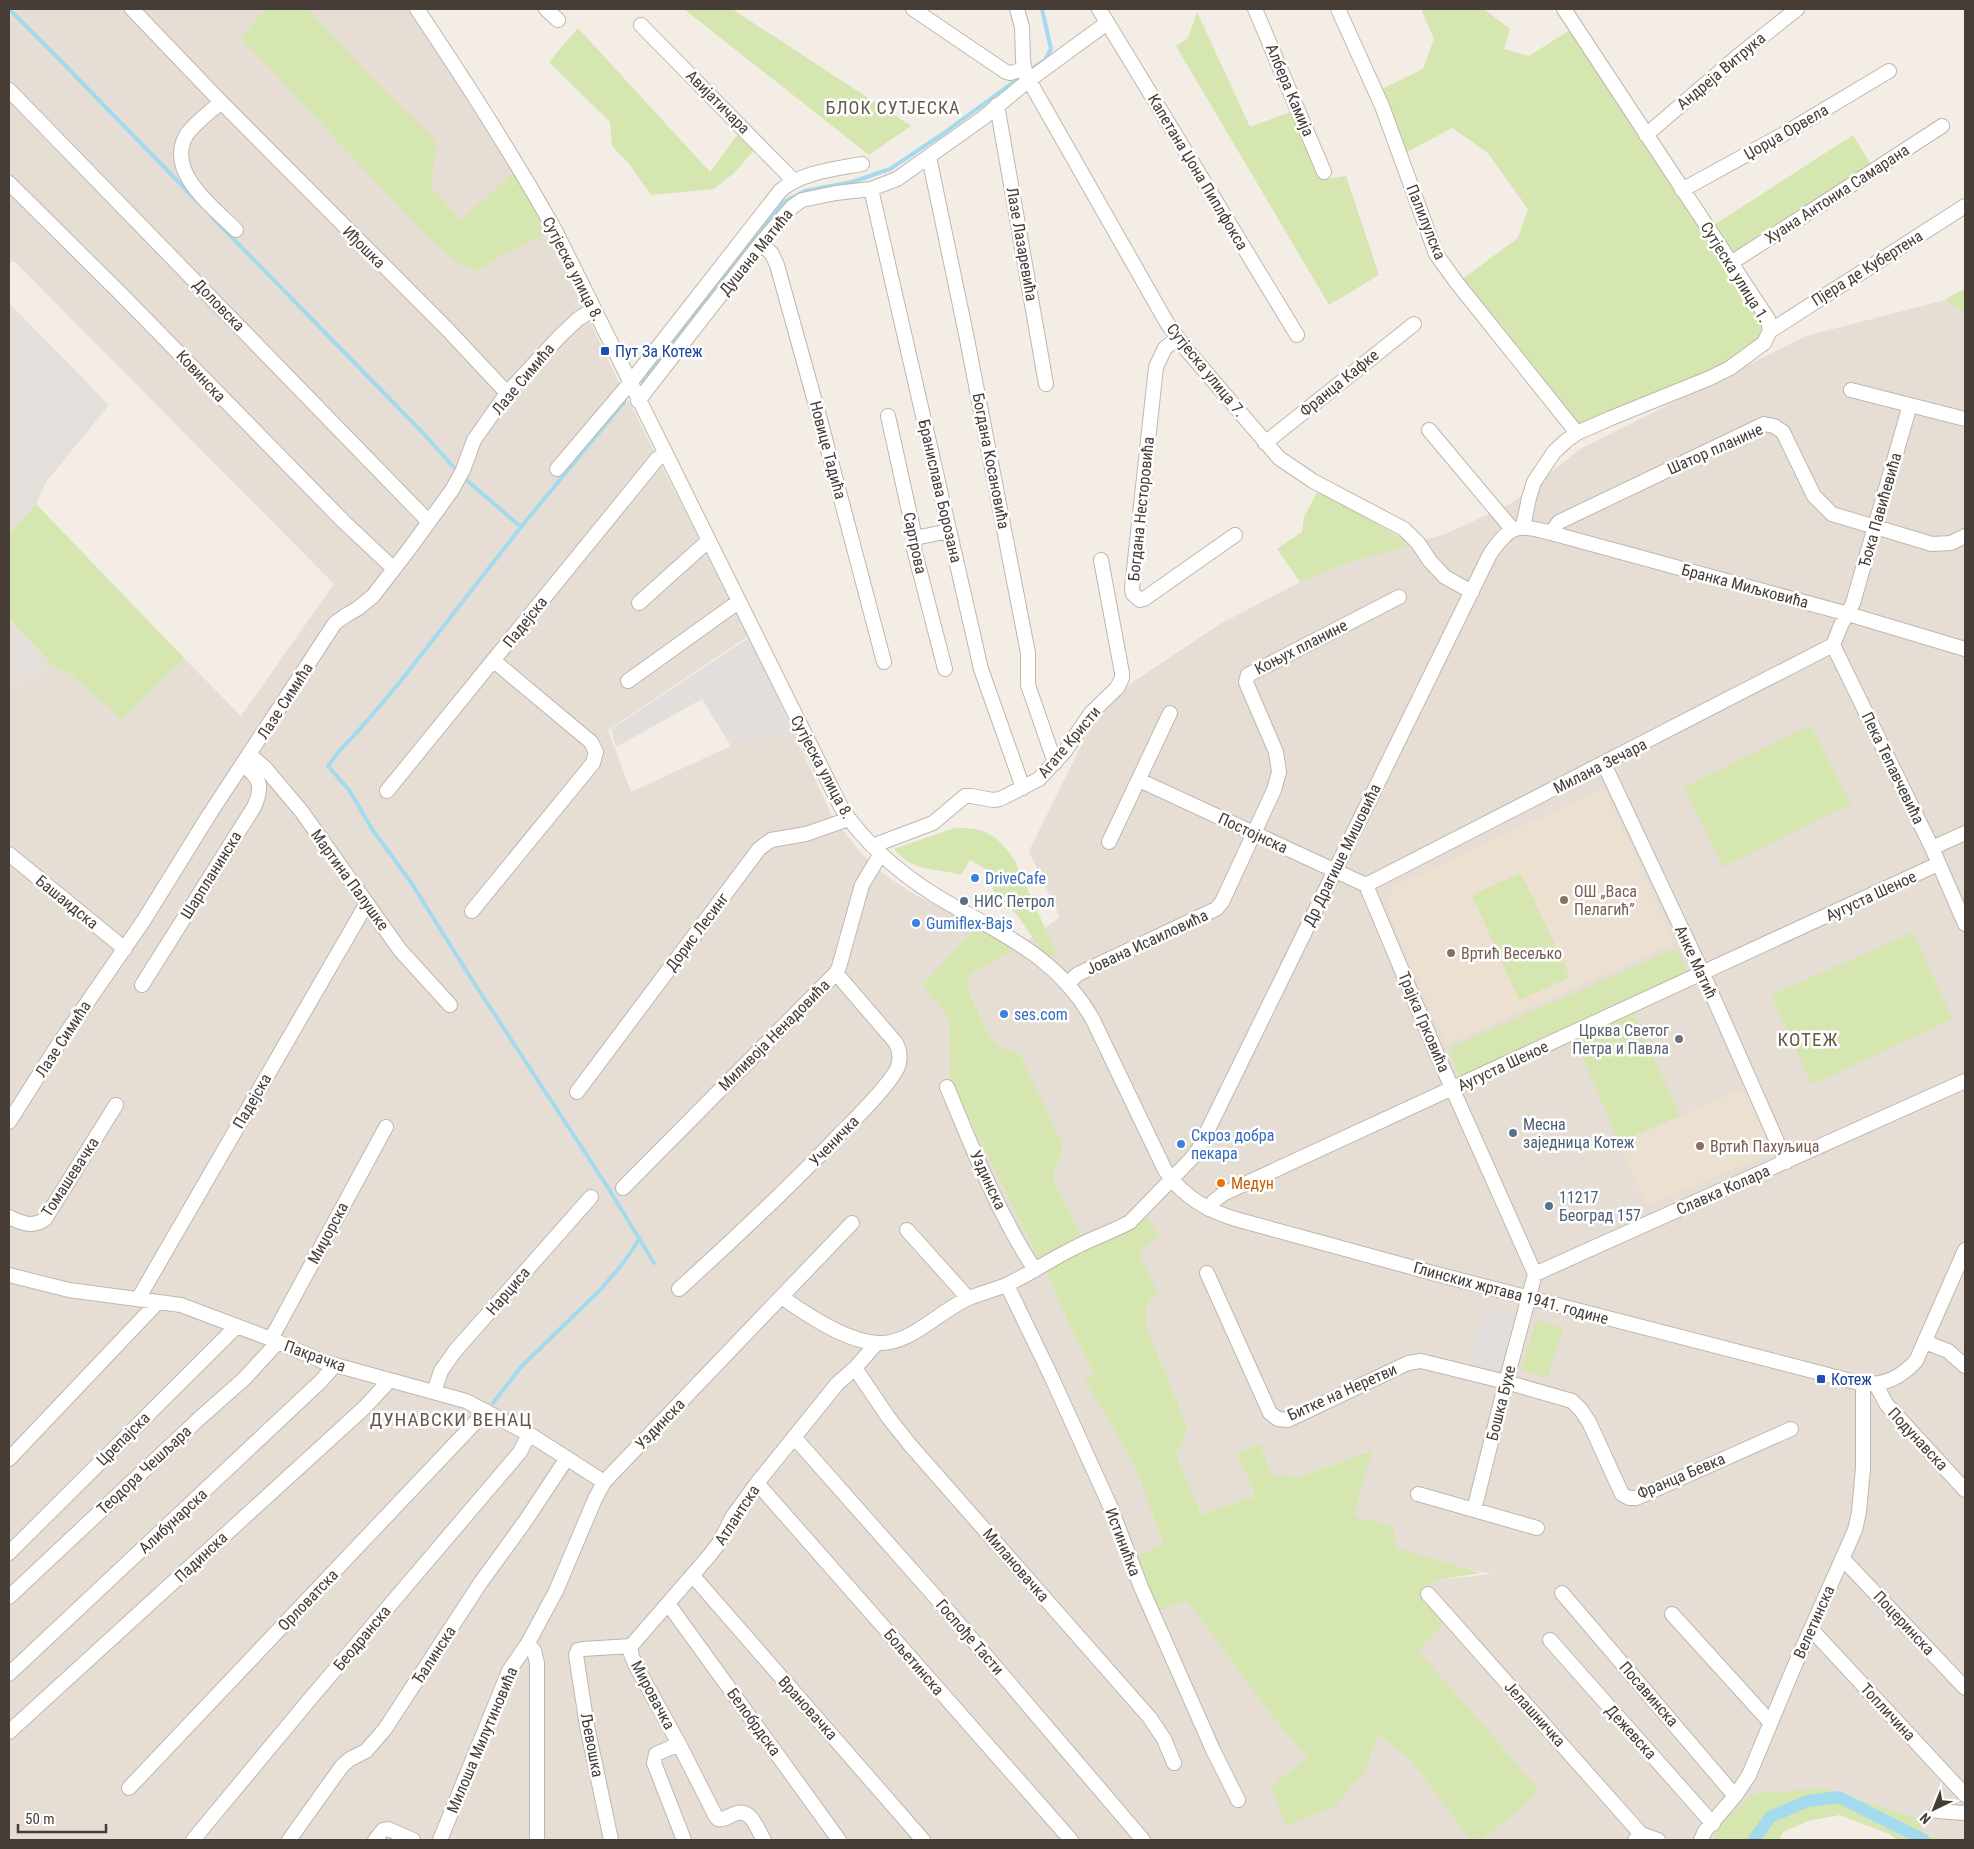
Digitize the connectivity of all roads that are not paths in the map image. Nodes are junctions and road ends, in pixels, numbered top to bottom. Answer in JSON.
{"nodes":[{"id":1,"x":132,"y":9,"type":"edge"},
{"id":2,"x":417,"y":9,"type":"edge"},
{"id":3,"x":546,"y":9,"type":"edge"},
{"id":4,"x":914,"y":9,"type":"edge"},
{"id":5,"x":1017,"y":9,"type":"edge"},
{"id":6,"x":1099,"y":9,"type":"edge"},
{"id":7,"x":1255,"y":9,"type":"edge"},
{"id":8,"x":1338,"y":9,"type":"edge"},
{"id":9,"x":1564,"y":9,"type":"edge"},
{"id":10,"x":1797,"y":9,"type":"edge"},
{"id":11,"x":558,"y":20,"type":"dead end"},
{"id":12,"x":1107,"y":23,"type":"junction"},
{"id":13,"x":640,"y":25,"type":"dead end"},
{"id":14,"x":1889,"y":71,"type":"dead end"},
{"id":15,"x":1026,"y":75,"type":"junction"},
{"id":16,"x":9,"y":90,"type":"edge"},
{"id":17,"x":221,"y":102,"type":"junction"},
{"id":18,"x":998,"y":105,"type":"junction"},
{"id":19,"x":1942,"y":126,"type":"dead end"},
{"id":20,"x":1646,"y":135,"type":"junction"},
{"id":21,"x":929,"y":157,"type":"junction"},
{"id":22,"x":862,"y":164,"type":"dead end"},
{"id":23,"x":1324,"y":172,"type":"dead end"},
{"id":24,"x":794,"y":181,"type":"junction"},
{"id":25,"x":9,"y":183,"type":"edge"},
{"id":26,"x":870,"y":189,"type":"junction"},
{"id":27,"x":1682,"y":190,"type":"junction"},
{"id":28,"x":1965,"y":206,"type":"edge"},
{"id":29,"x":236,"y":230,"type":"dead end"},
{"id":30,"x":761,"y":243,"type":"junction"},
{"id":31,"x":1731,"y":263,"type":"junction"},
{"id":32,"x":593,"y":310,"type":"junction"},
{"id":33,"x":1414,"y":324,"type":"dead end"},
{"id":34,"x":1770,"y":331,"type":"junction"},
{"id":35,"x":1297,"y":335,"type":"dead end"},
{"id":36,"x":1178,"y":338,"type":"junction"},
{"id":37,"x":630,"y":383,"type":"junction"},
{"id":38,"x":1046,"y":384,"type":"dead end"},
{"id":39,"x":1851,"y":390,"type":"dead end"},
{"id":40,"x":508,"y":392,"type":"junction"},
{"id":41,"x":638,"y":401,"type":"junction"},
{"id":42,"x":1910,"y":405,"type":"junction"},
{"id":43,"x":888,"y":416,"type":"dead end"},
{"id":44,"x":1965,"y":419,"type":"edge"},
{"id":45,"x":1429,"y":430,"type":"dead end"},
{"id":46,"x":1577,"y":433,"type":"junction"},
{"id":47,"x":1265,"y":443,"type":"junction"},
{"id":48,"x":664,"y":454,"type":"junction"},
{"id":49,"x":557,"y":469,"type":"dead end"},
{"id":50,"x":428,"y":522,"type":"junction"},
{"id":51,"x":1875,"y":527,"type":"junction"},
{"id":52,"x":1518,"y":528,"type":"junction"},
{"id":53,"x":949,"y":531,"type":"junction"},
{"id":54,"x":1551,"y":533,"type":"junction"},
{"id":55,"x":1235,"y":535,"type":"dead end"},
{"id":56,"x":1965,"y":536,"type":"edge"},
{"id":57,"x":915,"y":538,"type":"junction"},
{"id":58,"x":708,"y":541,"type":"junction"},
{"id":59,"x":1101,"y":560,"type":"dead end"},
{"id":60,"x":393,"y":568,"type":"junction"},
{"id":61,"x":1472,"y":592,"type":"junction"},
{"id":62,"x":1399,"y":597,"type":"dead end"},
{"id":63,"x":738,"y":602,"type":"junction"},
{"id":64,"x":640,"y":603,"type":"dead end"},
{"id":65,"x":1848,"y":614,"type":"junction"},
{"id":66,"x":1833,"y":645,"type":"junction"},
{"id":67,"x":1965,"y":649,"type":"edge"},
{"id":68,"x":494,"y":661,"type":"junction"},
{"id":69,"x":884,"y":662,"type":"dead end"},
{"id":70,"x":945,"y":669,"type":"dead end"},
{"id":71,"x":628,"y":681,"type":"dead end"},
{"id":72,"x":1170,"y":713,"type":"dead end"},
{"id":73,"x":247,"y":760,"type":"junction"},
{"id":74,"x":1055,"y":763,"type":"junction"},
{"id":75,"x":1604,"y":764,"type":"junction"},
{"id":76,"x":1139,"y":780,"type":"junction"},
{"id":77,"x":1023,"y":788,"type":"junction"},
{"id":78,"x":387,"y":791,"type":"dead end"},
{"id":79,"x":849,"y":819,"type":"junction"},
{"id":80,"x":1965,"y":833,"type":"edge"},
{"id":81,"x":1254,"y":834,"type":"junction"},
{"id":82,"x":1109,"y":842,"type":"dead end"},
{"id":83,"x":1932,"y":848,"type":"junction"},
{"id":84,"x":876,"y":850,"type":"junction"},
{"id":85,"x":9,"y":854,"type":"edge"},
{"id":86,"x":1938,"y":864,"type":"junction"},
{"id":87,"x":1335,"y":871,"type":"junction"},
{"id":88,"x":1366,"y":885,"type":"junction"},
{"id":89,"x":367,"y":902,"type":"junction"},
{"id":90,"x":472,"y":911,"type":"dead end"},
{"id":91,"x":1965,"y":924,"type":"edge"},
{"id":92,"x":124,"y":949,"type":"junction"},
{"id":93,"x":836,"y":974,"type":"junction"},
{"id":94,"x":1702,"y":974,"type":"junction"},
{"id":95,"x":1068,"y":983,"type":"junction"},
{"id":96,"x":142,"y":985,"type":"dead end"},
{"id":97,"x":450,"y":1005,"type":"dead end"},
{"id":98,"x":1965,"y":1081,"type":"edge"},
{"id":99,"x":947,"y":1087,"type":"dead end"},
{"id":100,"x":1453,"y":1089,"type":"junction"},
{"id":101,"x":577,"y":1092,"type":"dead end"},
{"id":102,"x":116,"y":1105,"type":"dead end"},
{"id":103,"x":9,"y":1122,"type":"edge"},
{"id":104,"x":386,"y":1127,"type":"dead end"},
{"id":105,"x":1786,"y":1162,"type":"junction"},
{"id":106,"x":1170,"y":1179,"type":"junction"},
{"id":107,"x":623,"y":1188,"type":"dead end"},
{"id":108,"x":591,"y":1197,"type":"dead end"},
{"id":109,"x":1208,"y":1209,"type":"junction"},
{"id":110,"x":9,"y":1217,"type":"edge"},
{"id":111,"x":852,"y":1223,"type":"dead end"},
{"id":112,"x":908,"y":1230,"type":"dead end"},
{"id":113,"x":1965,"y":1250,"type":"edge"},
{"id":114,"x":1035,"y":1270,"type":"junction"},
{"id":115,"x":1207,"y":1273,"type":"dead end"},
{"id":116,"x":1535,"y":1274,"type":"junction"},
{"id":117,"x":9,"y":1275,"type":"edge"},
{"id":118,"x":1007,"y":1285,"type":"junction"},
{"id":119,"x":679,"y":1289,"type":"dead end"},
{"id":120,"x":1530,"y":1297,"type":"junction"},
{"id":121,"x":783,"y":1298,"type":"junction"},
{"id":122,"x":968,"y":1298,"type":"junction"},
{"id":123,"x":138,"y":1299,"type":"junction"},
{"id":124,"x":158,"y":1302,"type":"junction"},
{"id":125,"x":237,"y":1326,"type":"junction"},
{"id":126,"x":274,"y":1341,"type":"junction"},
{"id":127,"x":1925,"y":1342,"type":"junction"},
{"id":128,"x":877,"y":1344,"type":"junction"},
{"id":129,"x":334,"y":1366,"type":"junction"},
{"id":130,"x":1965,"y":1366,"type":"edge"},
{"id":131,"x":856,"y":1368,"type":"junction"},
{"id":132,"x":390,"y":1380,"type":"junction"},
{"id":133,"x":1506,"y":1382,"type":"junction"},
{"id":134,"x":1869,"y":1384,"type":"junction"},
{"id":135,"x":434,"y":1392,"type":"junction"},
{"id":136,"x":486,"y":1411,"type":"junction"},
{"id":137,"x":1791,"y":1428,"type":"dead end"},
{"id":138,"x":529,"y":1434,"type":"junction"},
{"id":139,"x":794,"y":1437,"type":"junction"},
{"id":140,"x":567,"y":1458,"type":"junction"},
{"id":141,"x":9,"y":1459,"type":"edge"},
{"id":142,"x":604,"y":1482,"type":"junction"},
{"id":143,"x":756,"y":1483,"type":"junction"},
{"id":144,"x":1965,"y":1490,"type":"edge"},
{"id":145,"x":1418,"y":1494,"type":"dead end"},
{"id":146,"x":1474,"y":1510,"type":"junction"},
{"id":147,"x":1537,"y":1528,"type":"dead end"},
{"id":148,"x":9,"y":1553,"type":"edge"},
{"id":149,"x":1842,"y":1558,"type":"junction"},
{"id":150,"x":692,"y":1576,"type":"junction"},
{"id":151,"x":1562,"y":1592,"type":"dead end"},
{"id":152,"x":1428,"y":1594,"type":"dead end"},
{"id":153,"x":9,"y":1596,"type":"edge"},
{"id":154,"x":668,"y":1604,"type":"junction"},
{"id":155,"x":1672,"y":1614,"type":"dead end"},
{"id":156,"x":1811,"y":1629,"type":"junction"},
{"id":157,"x":1550,"y":1640,"type":"dead end"},
{"id":158,"x":528,"y":1642,"type":"junction"},
{"id":159,"x":631,"y":1646,"type":"junction"},
{"id":160,"x":9,"y":1674,"type":"edge"},
{"id":161,"x":1965,"y":1688,"type":"edge"},
{"id":162,"x":1770,"y":1722,"type":"junction"},
{"id":163,"x":9,"y":1732,"type":"edge"},
{"id":164,"x":679,"y":1744,"type":"junction"},
{"id":165,"x":1174,"y":1763,"type":"dead end"},
{"id":166,"x":129,"y":1788,"type":"dead end"},
{"id":167,"x":1965,"y":1795,"type":"edge"},
{"id":168,"x":1735,"y":1796,"type":"junction"},
{"id":169,"x":1238,"y":1800,"type":"dead end"},
{"id":170,"x":1936,"y":1811,"type":"dead end"},
{"id":171,"x":1965,"y":1813,"type":"edge"},
{"id":172,"x":1712,"y":1824,"type":"junction"},
{"id":173,"x":1638,"y":1837,"type":"edge"},
{"id":174,"x":193,"y":1840,"type":"edge"},
{"id":175,"x":289,"y":1840,"type":"edge"},
{"id":176,"x":375,"y":1840,"type":"edge"},
{"id":177,"x":412,"y":1840,"type":"edge"},
{"id":178,"x":440,"y":1840,"type":"edge"},
{"id":179,"x":537,"y":1840,"type":"edge"},
{"id":180,"x":610,"y":1840,"type":"edge"},
{"id":181,"x":684,"y":1840,"type":"edge"},
{"id":182,"x":764,"y":1840,"type":"edge"},
{"id":183,"x":839,"y":1840,"type":"edge"},
{"id":184,"x":923,"y":1840,"type":"edge"},
{"id":185,"x":1071,"y":1840,"type":"edge"},
{"id":186,"x":1143,"y":1840,"type":"edge"},
{"id":187,"x":1658,"y":1840,"type":"edge"},
{"id":188,"x":1701,"y":1840,"type":"edge"}],
"edges":[{"from":1,"to":17,"type":"street","name":"Иђошка"},
{"from":2,"to":32,"type":"street","name":"Сутјеска улица 8."},
{"from":3,"to":11,"type":"street"},
{"from":4,"to":15,"type":"street"},
{"from":5,"to":15,"type":"street","name":"Сутјеска улица 7."},
{"from":6,"to":12,"type":"street","name":"Капетана Џона Пиплфокса"},
{"from":7,"to":23,"type":"street","name":"Албера Камија"},
{"from":8,"to":46,"type":"street","name":"Палилулска"},
{"from":9,"to":20,"type":"street","name":"Сутјеска улица 1."},
{"from":10,"to":20,"type":"street","name":"Андреја Витрука"},
{"from":12,"to":15,"type":"street","name":"Душана Матића"},
{"from":12,"to":35,"type":"street","name":"Капетана Џона Пиплфокса"},
{"from":13,"to":24,"type":"street","name":"Авијатичара"},
{"from":14,"to":27,"type":"street","name":"Џорџа Орвела"},
{"from":15,"to":18,"type":"street","name":"Душана Матића"},
{"from":15,"to":36,"type":"street","name":"Сутјеска улица 7."},
{"from":16,"to":50,"type":"street","name":"Доловска"},
{"from":17,"to":29,"type":"street"},
{"from":17,"to":40,"type":"street","name":"Иђошка"},
{"from":18,"to":21,"type":"street","name":"Душана Матића"},
{"from":18,"to":38,"type":"street","name":"Лазе Лазаревића"},
{"from":19,"to":31,"type":"street","name":"Хуана Антониа Самарана"},
{"from":20,"to":27,"type":"street","name":"Сутјеска улица 1."},
{"from":21,"to":26,"type":"street","name":"Душана Матића"},
{"from":21,"to":74,"type":"street","name":"Богдана Косановића"},
{"from":22,"to":24,"type":"street"},
{"from":24,"to":37,"type":"street"},
{"from":25,"to":60,"type":"street","name":"Ковинска"},
{"from":26,"to":30,"type":"street","name":"Душана Матића"},
{"from":26,"to":53,"type":"street","name":"Бранислава Борозана"},
{"from":27,"to":31,"type":"street","name":"Сутјеска улица 1."},
{"from":28,"to":34,"type":"street","name":"Пјера де Кубертена"},
{"from":30,"to":41,"type":"street","name":"Душана Матића"},
{"from":30,"to":69,"type":"street","name":"Новице Тадића"},
{"from":31,"to":34,"type":"street","name":"Сутјеска улица 1."},
{"from":32,"to":37,"type":"street","name":"Сутјеска улица 8."},
{"from":32,"to":40,"type":"street","name":"Лазе Симића"},
{"from":33,"to":47,"type":"street","name":"Франца Кафке"},
{"from":34,"to":46,"type":"street","name":"Сутјеска улица 1."},
{"from":36,"to":47,"type":"street","name":"Сутјеска улица 7."},
{"from":36,"to":55,"type":"street","name":"Богдана Несторовића"},
{"from":37,"to":41,"type":"street","name":"Сутјеска улица 8."},
{"from":37,"to":49,"type":"street"},
{"from":39,"to":42,"type":"street"},
{"from":40,"to":50,"type":"street","name":"Лазе Симића"},
{"from":41,"to":48,"type":"street","name":"Сутјеска улица 8."},
{"from":42,"to":44,"type":"street"},
{"from":42,"to":51,"type":"street","name":"Ђока Павићевића"},
{"from":43,"to":57,"type":"street","name":"Сартрова"},
{"from":45,"to":52,"type":"street"},
{"from":46,"to":52,"type":"street","name":"Сутјеска улица 1."},
{"from":47,"to":61,"type":"street","name":"Сутјеска улица 7."},
{"from":48,"to":58,"type":"street","name":"Сутјеска улица 8."},
{"from":48,"to":68,"type":"street","name":"Падејска"},
{"from":50,"to":60,"type":"street","name":"Лазе Симића"},
{"from":51,"to":54,"type":"street","name":"Шатор планине"},
{"from":51,"to":56,"type":"street","name":"Шатор планине"},
{"from":51,"to":65,"type":"street","name":"Ђока Павићевића"},
{"from":52,"to":54,"type":"street","name":"Бранка Миљковића"},
{"from":52,"to":61,"type":"street","name":"Др Драгише Мишовића"},
{"from":53,"to":57,"type":"street"},
{"from":53,"to":77,"type":"street","name":"Бранислава Борозана"},
{"from":54,"to":65,"type":"street","name":"Бранка Миљковића"},
{"from":57,"to":70,"type":"street","name":"Сартрова"},
{"from":58,"to":63,"type":"street","name":"Сутјеска улица 8."},
{"from":58,"to":64,"type":"street"},
{"from":59,"to":74,"type":"street","name":"Агате Кристи"},
{"from":60,"to":73,"type":"street","name":"Лазе Симића"},
{"from":61,"to":87,"type":"street","name":"Др Драгише Мишовића"},
{"from":62,"to":81,"type":"street","name":"Коњух планине"},
{"from":63,"to":71,"type":"street"},
{"from":63,"to":79,"type":"street","name":"Сутјеска улица 8."},
{"from":65,"to":66,"type":"street"},
{"from":65,"to":67,"type":"street","name":"Бранка Миљковића"},
{"from":66,"to":75,"type":"street","name":"Милана Зечара"},
{"from":66,"to":83,"type":"street","name":"Пека Тепавчевића"},
{"from":68,"to":78,"type":"street","name":"Падејска"},
{"from":68,"to":90,"type":"street"},
{"from":72,"to":76,"type":"street"},
{"from":73,"to":89,"type":"street","name":"Мартина Палушке"},
{"from":73,"to":92,"type":"street","name":"Лазе Симића"},
{"from":73,"to":96,"type":"street","name":"Шарпланинска"},
{"from":74,"to":77,"type":"street","name":"Агате Кристи"},
{"from":75,"to":88,"type":"street","name":"Милана Зечара"},
{"from":75,"to":94,"type":"street","name":"Анке Матић"},
{"from":76,"to":81,"type":"street","name":"Постојнска"},
{"from":76,"to":82,"type":"street"},
{"from":77,"to":84,"type":"street","name":"Агате Кристи"},
{"from":79,"to":84,"type":"street","name":"Сутјеска улица 8."},
{"from":79,"to":101,"type":"street","name":"Дорис Лесинг"},
{"from":80,"to":83,"type":"street"},
{"from":81,"to":87,"type":"street","name":"Постојнска"},
{"from":81,"to":95,"type":"street","name":"Јована Исаиловића"},
{"from":83,"to":86,"type":"street","name":"Пека Тепавчевића"},
{"from":84,"to":93,"type":"street","name":"Миливоја Ненадовића"},
{"from":84,"to":95,"type":"street","name":"Сутјеска улица 8."},
{"from":85,"to":92,"type":"street","name":"Башаидска"},
{"from":86,"to":91,"type":"street","name":"Пека Тепавчевића"},
{"from":86,"to":94,"type":"street","name":"Аугуста Шеное"},
{"from":87,"to":88,"type":"street","name":"Постојнска"},
{"from":87,"to":106,"type":"street","name":"Др Драгише Мишовића"},
{"from":88,"to":100,"type":"street","name":"Трајка Грковића"},
{"from":89,"to":97,"type":"street","name":"Мартина Палушке"},
{"from":89,"to":123,"type":"street","name":"Падејска"},
{"from":92,"to":103,"type":"street","name":"Лазе Симића"},
{"from":93,"to":107,"type":"street","name":"Миливоја Ненадовића"},
{"from":93,"to":119,"type":"street","name":"Ученичка"},
{"from":94,"to":100,"type":"street","name":"Аугуста Шеное"},
{"from":94,"to":105,"type":"street","name":"Анке Матић"},
{"from":95,"to":106,"type":"street","name":"Јована Исаиловића"},
{"from":98,"to":105,"type":"street","name":"Славка Колара"},
{"from":99,"to":114,"type":"street","name":"Уздинска"},
{"from":100,"to":109,"type":"street","name":"Аугуста Шеное"},
{"from":100,"to":116,"type":"street","name":"Трајка Грковића"},
{"from":102,"to":110,"type":"street","name":"Томашевачка"},
{"from":104,"to":126,"type":"street","name":"Миџорска"},
{"from":105,"to":116,"type":"street","name":"Славка Колара"},
{"from":106,"to":109,"type":"street","name":"Глинских жртава 1941. године"},
{"from":106,"to":114,"type":"street"},
{"from":108,"to":135,"type":"street","name":"Нарциса"},
{"from":109,"to":120,"type":"street","name":"Глинских жртава 1941. године"},
{"from":111,"to":121,"type":"street","name":"Уздинска"},
{"from":112,"to":122,"type":"street"},
{"from":113,"to":127,"type":"street"},
{"from":114,"to":118,"type":"street"},
{"from":115,"to":133,"type":"street","name":"Битке на Неретви"},
{"from":116,"to":120,"type":"street"},
{"from":117,"to":123,"type":"street","name":"Пакрачка"},
{"from":118,"to":122,"type":"street"},
{"from":118,"to":169,"type":"street","name":"Истинићка"},
{"from":120,"to":133,"type":"street","name":"Бошка Бухе"},
{"from":120,"to":134,"type":"street","name":"Глинских жртава 1941. године"},
{"from":121,"to":128,"type":"street"},
{"from":121,"to":142,"type":"street","name":"Уздинска"},
{"from":122,"to":128,"type":"street"},
{"from":123,"to":124,"type":"street","name":"Пакрачка"},
{"from":124,"to":125,"type":"street","name":"Пакрачка"},
{"from":124,"to":141,"type":"street"},
{"from":125,"to":126,"type":"street","name":"Пакрачка"},
{"from":125,"to":148,"type":"street","name":"Црепајска"},
{"from":126,"to":129,"type":"street","name":"Пакрачка"},
{"from":126,"to":153,"type":"street","name":"Теодора Чешљара"},
{"from":127,"to":130,"type":"street"},
{"from":127,"to":134,"type":"street"},
{"from":128,"to":131,"type":"street","name":"Атлантска"},
{"from":129,"to":132,"type":"street","name":"Пакрачка"},
{"from":129,"to":160,"type":"street","name":"Алибунарска"},
{"from":131,"to":139,"type":"street","name":"Атлантска"},
{"from":131,"to":165,"type":"street","name":"Милановачка"},
{"from":132,"to":135,"type":"street","name":"Пакрачка"},
{"from":132,"to":163,"type":"street","name":"Падинска"},
{"from":133,"to":137,"type":"street","name":"Франца Бевка"},
{"from":133,"to":146,"type":"street","name":"Бошка Бухе"},
{"from":134,"to":144,"type":"street","name":"Подунавска"},
{"from":134,"to":149,"type":"street","name":"Велетинска"},
{"from":135,"to":136,"type":"street","name":"Пакрачка"},
{"from":136,"to":138,"type":"street","name":"Пакрачка"},
{"from":136,"to":166,"type":"street","name":"Орловатска"},
{"from":138,"to":140,"type":"street","name":"Пакрачка"},
{"from":138,"to":174,"type":"street","name":"Беодранска"},
{"from":139,"to":143,"type":"street","name":"Атлантска"},
{"from":139,"to":186,"type":"street","name":"Госпође Тасти"},
{"from":140,"to":142,"type":"street","name":"Пакрачка"},
{"from":140,"to":175,"type":"street","name":"Ђалинска"},
{"from":142,"to":158,"type":"street","name":"Уздинска"},
{"from":143,"to":150,"type":"street","name":"Атлантска"},
{"from":143,"to":185,"type":"street","name":"Бољетинска"},
{"from":145,"to":146,"type":"street"},
{"from":146,"to":147,"type":"street"},
{"from":149,"to":156,"type":"street","name":"Велетинска"},
{"from":149,"to":161,"type":"street","name":"Поцеринска"},
{"from":150,"to":154,"type":"street","name":"Атлантска"},
{"from":150,"to":184,"type":"street","name":"Врановачка"},
{"from":151,"to":168,"type":"street","name":"Посавинска"},
{"from":152,"to":173,"type":"street","name":"Јелашничка"},
{"from":154,"to":159,"type":"street","name":"Атлантска"},
{"from":154,"to":183,"type":"street","name":"Белобрдска"},
{"from":155,"to":162,"type":"street"},
{"from":156,"to":162,"type":"street","name":"Велетинска"},
{"from":156,"to":167,"type":"street","name":"Топличина"},
{"from":157,"to":172,"type":"street","name":"Дежевска"},
{"from":158,"to":178,"type":"street","name":"Милоша Милутиновића"},
{"from":158,"to":179,"type":"street"},
{"from":159,"to":164,"type":"street","name":"Мировачка"},
{"from":159,"to":180,"type":"street","name":"Љевошка"},
{"from":162,"to":168,"type":"street","name":"Велетинска"},
{"from":164,"to":181,"type":"street","name":"Мировачка"},
{"from":164,"to":182,"type":"street"},
{"from":168,"to":172,"type":"street","name":"Велетинска"},
{"from":170,"to":171,"type":"street"},
{"from":172,"to":188,"type":"street","name":"Велетинска"},
{"from":173,"to":187,"type":"street"},
{"from":176,"to":177,"type":"street"}]}
